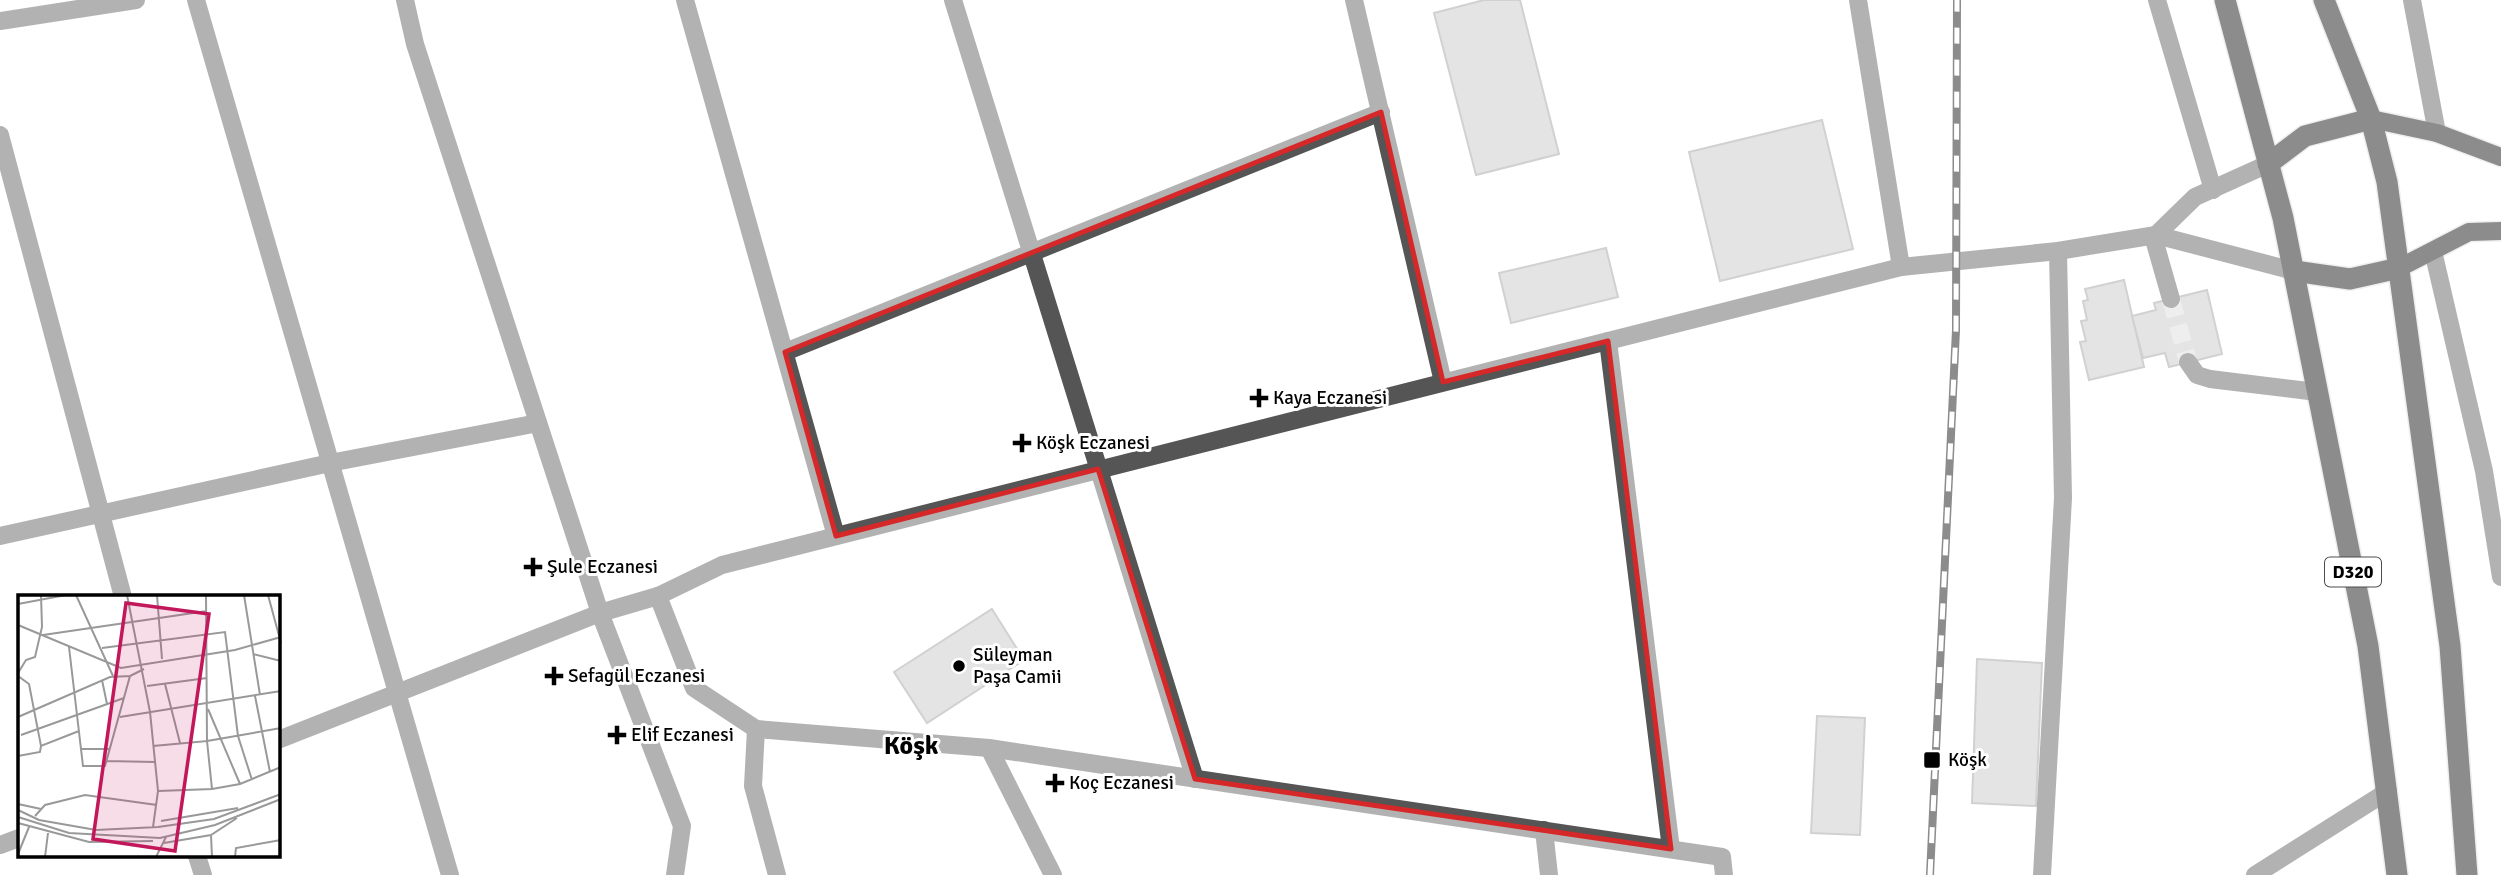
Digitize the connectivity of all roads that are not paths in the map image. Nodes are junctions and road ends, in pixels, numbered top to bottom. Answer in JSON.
{"nodes":[{"id":1,"x":136,"y":0,"type":"edge"},
{"id":2,"x":196,"y":0,"type":"edge"},
{"id":3,"x":404,"y":0,"type":"edge"},
{"id":4,"x":685,"y":0,"type":"edge"},
{"id":5,"x":953,"y":0,"type":"edge"},
{"id":6,"x":1354,"y":0,"type":"edge"},
{"id":7,"x":1858,"y":0,"type":"edge"},
{"id":8,"x":2158,"y":0,"type":"edge"},
{"id":9,"x":2225,"y":0,"type":"edge"},
{"id":10,"x":2324,"y":0,"type":"edge"},
{"id":11,"x":2412,"y":0,"type":"edge"},
{"id":12,"x":0,"y":22,"type":"edge"},
{"id":13,"x":1381,"y":112,"type":"junction"},
{"id":14,"x":2371,"y":119,"type":"junction"},
{"id":15,"x":2437,"y":133,"type":"junction"},
{"id":16,"x":0,"y":135,"type":"edge"},
{"id":17,"x":2501,"y":156,"type":"edge"},
{"id":18,"x":2268,"y":164,"type":"junction"},
{"id":19,"x":2213,"y":190,"type":"junction"},
{"id":20,"x":2501,"y":231,"type":"edge"},
{"id":21,"x":2154,"y":236,"type":"junction"},
{"id":22,"x":2058,"y":251,"type":"junction"},
{"id":23,"x":2433,"y":251,"type":"junction"},
{"id":24,"x":1031,"y":253,"type":"junction"},
{"id":25,"x":1901,"y":267,"type":"junction"},
{"id":26,"x":2399,"y":268,"type":"junction"},
{"id":27,"x":2294,"y":271,"type":"junction"},
{"id":28,"x":2171,"y":299,"type":"tunnel mouth"},
{"id":29,"x":1608,"y":341,"type":"junction"},
{"id":30,"x":785,"y":352,"type":"junction"},
{"id":31,"x":2188,"y":362,"type":"tunnel mouth"},
{"id":32,"x":1443,"y":382,"type":"junction"},
{"id":33,"x":2318,"y":392,"type":"junction"},
{"id":34,"x":538,"y":423,"type":"junction"},
{"id":35,"x":330,"y":463,"type":"junction"},
{"id":36,"x":1098,"y":470,"type":"junction"},
{"id":37,"x":2493,"y":470,"type":"edge"},
{"id":38,"x":100,"y":514,"type":"junction"},
{"id":39,"x":0,"y":536,"type":"edge"},
{"id":40,"x":836,"y":536,"type":"junction"},
{"id":41,"x":2501,"y":577,"type":"edge"},
{"id":42,"x":122,"y":595,"type":"edge"},
{"id":43,"x":657,"y":596,"type":"junction"},
{"id":44,"x":600,"y":613,"type":"junction"},
{"id":45,"x":397,"y":691,"type":"junction"},
{"id":46,"x":756,"y":729,"type":"junction"},
{"id":47,"x":280,"y":739,"type":"edge"},
{"id":48,"x":989,"y":748,"type":"junction"},
{"id":49,"x":1195,"y":779,"type":"junction"},
{"id":50,"x":2388,"y":791,"type":"junction"},
{"id":51,"x":1544,"y":830,"type":"junction"},
{"id":52,"x":18,"y":838,"type":"edge"},
{"id":53,"x":0,"y":845,"type":"edge"},
{"id":54,"x":1671,"y":849,"type":"junction"},
{"id":55,"x":198,"y":858,"type":"edge"},
{"id":56,"x":203,"y":875,"type":"edge"},
{"id":57,"x":450,"y":875,"type":"edge"},
{"id":58,"x":675,"y":875,"type":"edge"},
{"id":59,"x":777,"y":875,"type":"edge"},
{"id":60,"x":1053,"y":875,"type":"edge"},
{"id":61,"x":1549,"y":875,"type":"edge"},
{"id":62,"x":1724,"y":875,"type":"edge"},
{"id":63,"x":2042,"y":875,"type":"edge"},
{"id":64,"x":2255,"y":875,"type":"edge"},
{"id":65,"x":2398,"y":875,"type":"edge"},
{"id":66,"x":2467,"y":875,"type":"edge"}],
"edges":[{"from":1,"to":12,"type":"street"},
{"from":2,"to":35,"type":"street"},
{"from":3,"to":34,"type":"street"},
{"from":4,"to":30,"type":"street"},
{"from":5,"to":24,"type":"street"},
{"from":6,"to":13,"type":"street"},
{"from":7,"to":25,"type":"street"},
{"from":8,"to":19,"type":"street"},
{"from":9,"to":18,"type":"highway","number":"D320"},
{"from":10,"to":14,"type":"highway"},
{"from":11,"to":15,"type":"street"},
{"from":13,"to":24,"type":"street"},
{"from":13,"to":32,"type":"street"},
{"from":14,"to":15,"type":"main road"},
{"from":14,"to":18,"type":"highway"},
{"from":14,"to":26,"type":"highway"},
{"from":15,"to":17,"type":"main road"},
{"from":16,"to":38,"type":"street"},
{"from":18,"to":19,"type":"street"},
{"from":18,"to":27,"type":"highway","number":"D320"},
{"from":19,"to":21,"type":"street"},
{"from":20,"to":23,"type":"main road"},
{"from":21,"to":22,"type":"street"},
{"from":21,"to":27,"type":"street"},
{"from":21,"to":28,"type":"street"},
{"from":22,"to":25,"type":"street"},
{"from":22,"to":63,"type":"street"},
{"from":23,"to":26,"type":"main road"},
{"from":23,"to":37,"type":"street"},
{"from":24,"to":30,"type":"street"},
{"from":24,"to":36,"type":"street"},
{"from":25,"to":29,"type":"street"},
{"from":26,"to":27,"type":"highway"},
{"from":26,"to":66,"type":"highway"},
{"from":27,"to":33,"type":"highway","number":"D320"},
{"from":29,"to":32,"type":"street"},
{"from":29,"to":54,"type":"street"},
{"from":30,"to":40,"type":"street"},
{"from":31,"to":33,"type":"street"},
{"from":32,"to":36,"type":"street"},
{"from":33,"to":50,"type":"highway","number":"D320"},
{"from":34,"to":35,"type":"street"},
{"from":34,"to":44,"type":"street"},
{"from":35,"to":38,"type":"street"},
{"from":35,"to":45,"type":"street"},
{"from":36,"to":40,"type":"street"},
{"from":36,"to":49,"type":"street"},
{"from":37,"to":41,"type":"street"},
{"from":38,"to":39,"type":"street"},
{"from":38,"to":42,"type":"street"},
{"from":40,"to":43,"type":"street"},
{"from":43,"to":44,"type":"street"},
{"from":43,"to":46,"type":"street"},
{"from":44,"to":45,"type":"street"},
{"from":44,"to":58,"type":"street"},
{"from":45,"to":47,"type":"street"},
{"from":45,"to":57,"type":"street"},
{"from":46,"to":48,"type":"street"},
{"from":46,"to":59,"type":"street"},
{"from":48,"to":49,"type":"street"},
{"from":48,"to":60,"type":"street"},
{"from":49,"to":51,"type":"street"},
{"from":50,"to":64,"type":"street"},
{"from":50,"to":65,"type":"highway","number":"D320"},
{"from":51,"to":54,"type":"street"},
{"from":51,"to":61,"type":"street"},
{"from":52,"to":53,"type":"street"},
{"from":54,"to":62,"type":"street"},
{"from":55,"to":56,"type":"street"}]}
